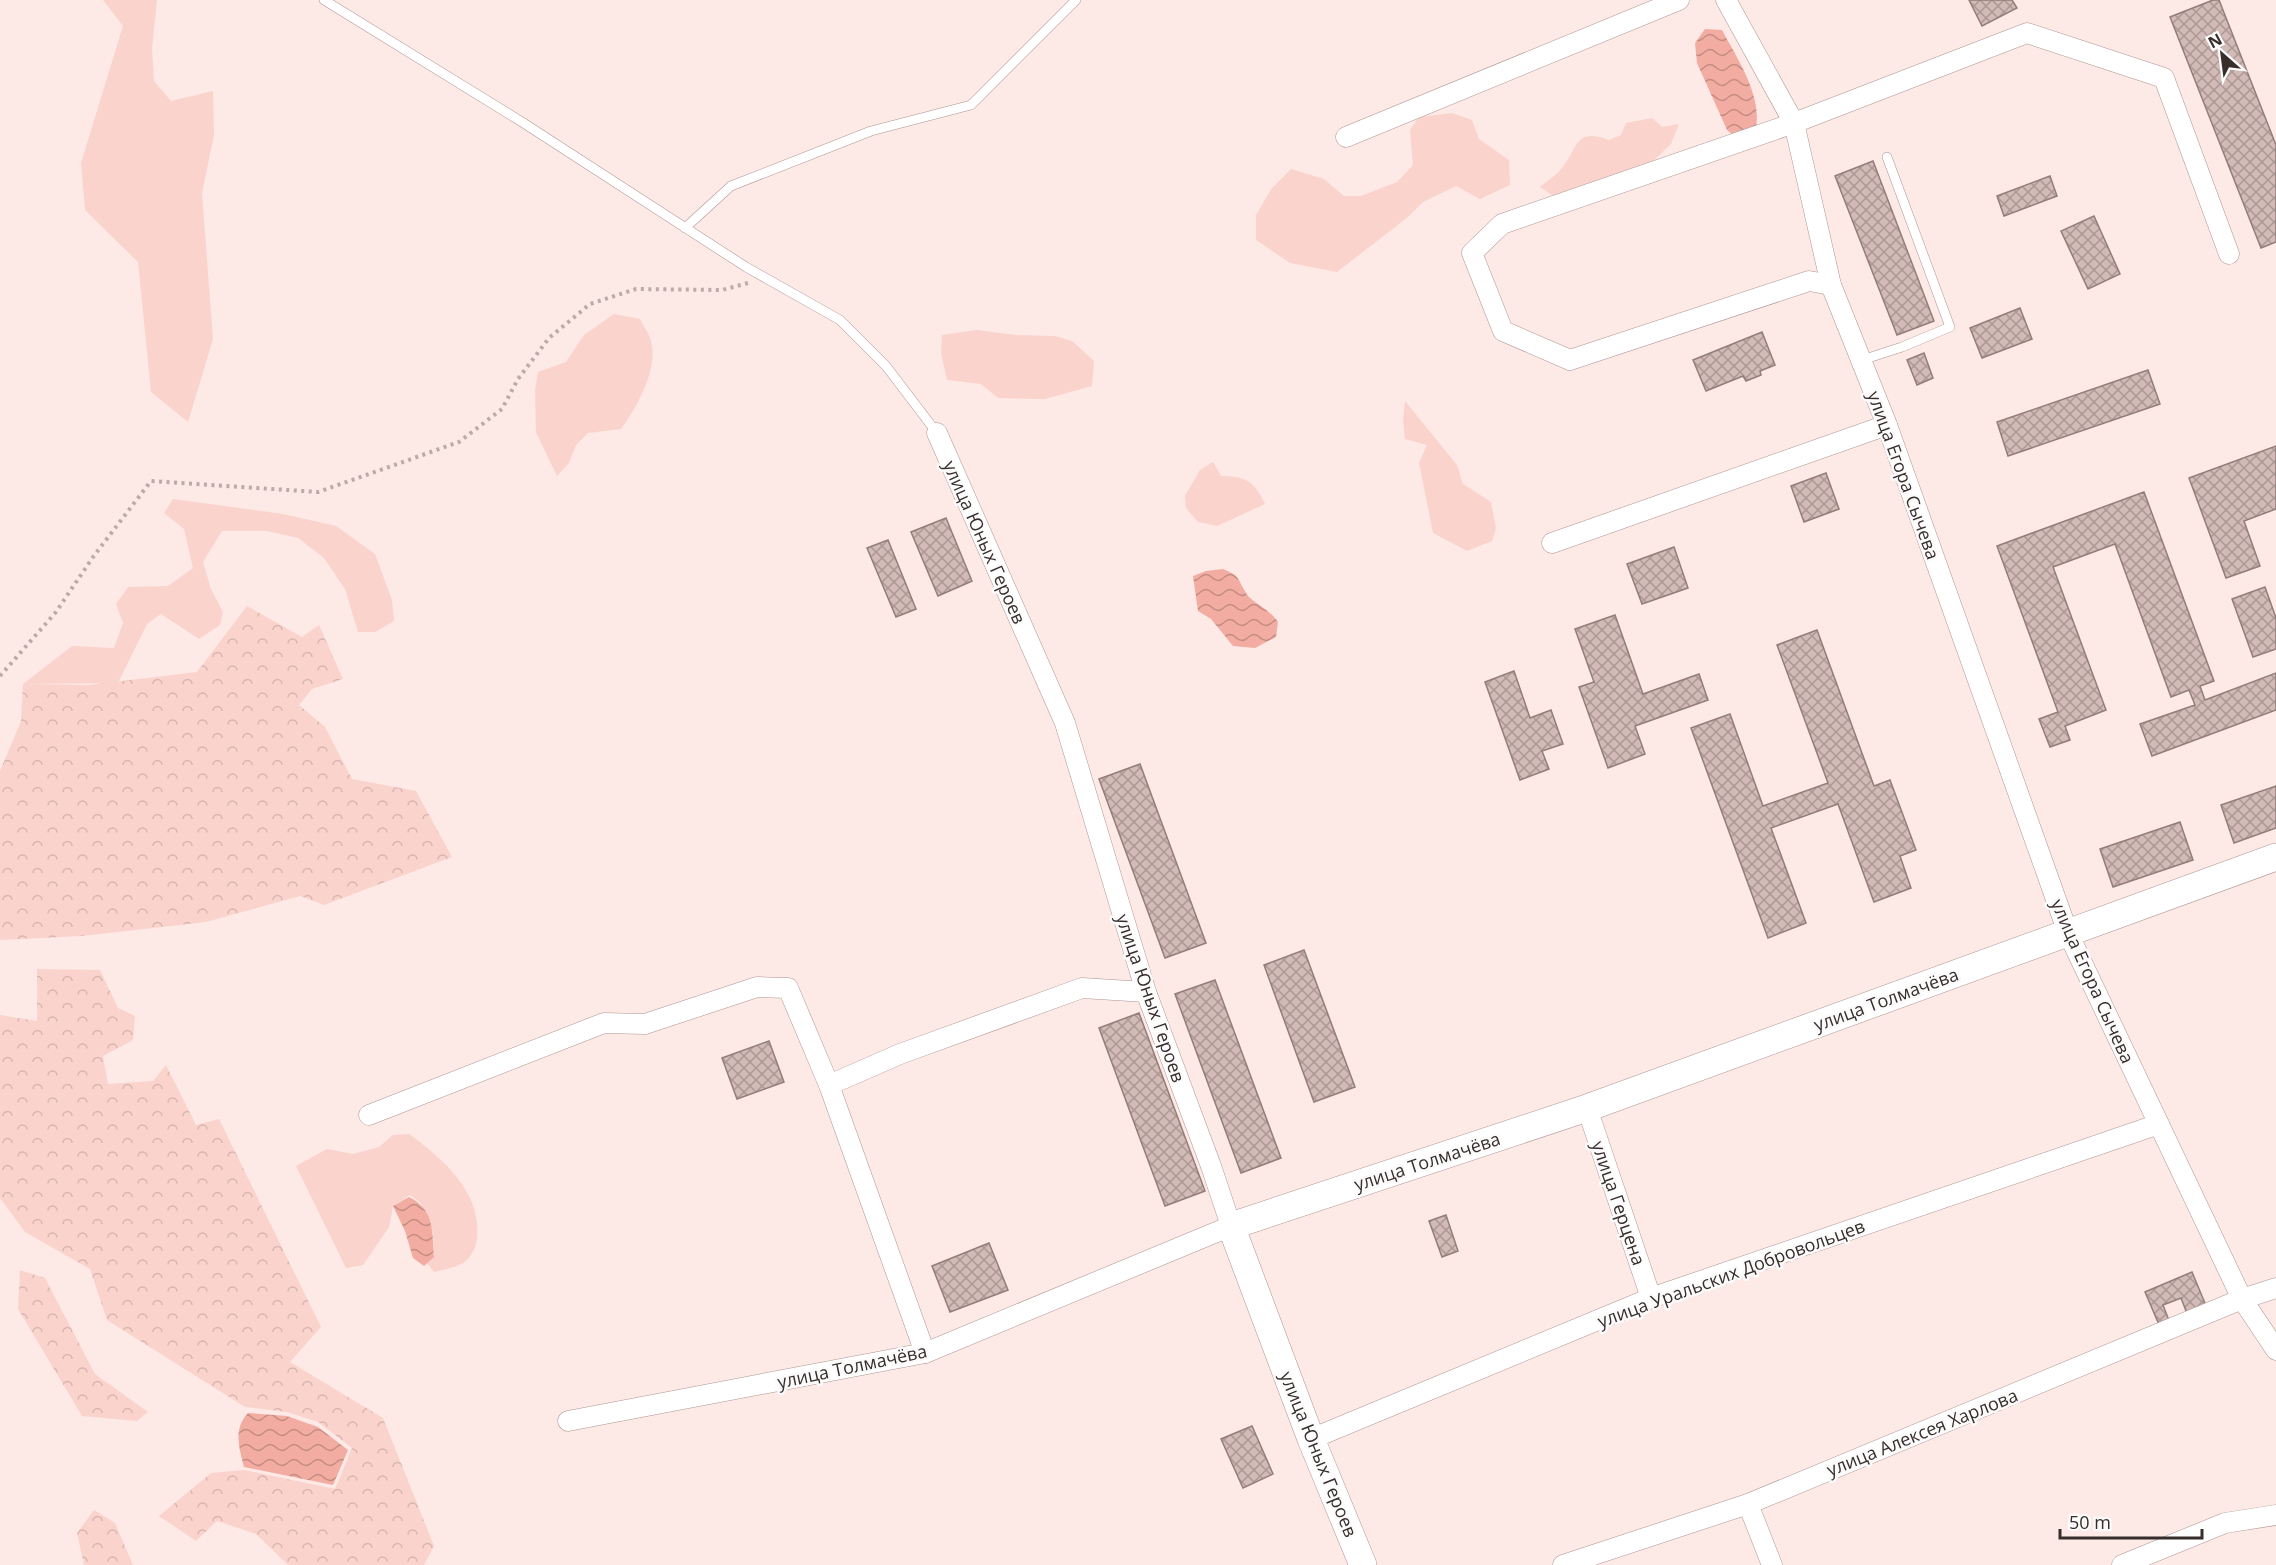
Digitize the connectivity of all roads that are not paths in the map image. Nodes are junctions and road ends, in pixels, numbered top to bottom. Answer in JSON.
{"nodes":[{"id":1,"x":324,"y":0,"type":"edge"},
{"id":2,"x":1077,"y":0,"type":"edge"},
{"id":3,"x":1679,"y":0,"type":"edge"},
{"id":4,"x":1726,"y":0,"type":"edge"},
{"id":5,"x":1794,"y":123,"type":"junction"},
{"id":6,"x":1346,"y":137,"type":"dead end"},
{"id":7,"x":1887,"y":157,"type":"dead end"},
{"id":8,"x":686,"y":228,"type":"junction"},
{"id":9,"x":2229,"y":255,"type":"dead end"},
{"id":10,"x":1831,"y":285,"type":"junction"},
{"id":11,"x":1862,"y":360,"type":"junction"},
{"id":12,"x":1887,"y":425,"type":"junction"},
{"id":13,"x":937,"y":433,"type":"joint"},
{"id":14,"x":1552,"y":543,"type":"dead end"},
{"id":15,"x":2276,"y":857,"type":"edge"},
{"id":16,"x":2068,"y":933,"type":"junction"},
{"id":17,"x":1146,"y":993,"type":"junction"},
{"id":18,"x":829,"y":1085,"type":"junction"},
{"id":19,"x":1587,"y":1108,"type":"junction"},
{"id":20,"x":369,"y":1115,"type":"dead end"},
{"id":21,"x":2159,"y":1124,"type":"junction"},
{"id":22,"x":1231,"y":1226,"type":"junction"},
{"id":23,"x":2276,"y":1288,"type":"edge"},
{"id":24,"x":1651,"y":1298,"type":"junction"},
{"id":25,"x":2242,"y":1299,"type":"junction"},
{"id":26,"x":2276,"y":1350,"type":"edge"},
{"id":27,"x":925,"y":1353,"type":"junction"},
{"id":28,"x":568,"y":1421,"type":"dead end"},
{"id":29,"x":1311,"y":1439,"type":"junction"},
{"id":30,"x":1748,"y":1504,"type":"junction"},
{"id":31,"x":2276,"y":1515,"type":"edge"},
{"id":32,"x":1363,"y":1565,"type":"edge"},
{"id":33,"x":1563,"y":1565,"type":"edge"},
{"id":34,"x":1772,"y":1565,"type":"edge"},
{"id":35,"x":2122,"y":1565,"type":"edge"}],
"edges":[{"from":1,"to":8,"type":"lane"},
{"from":2,"to":8,"type":"lane"},
{"from":3,"to":6,"type":"street"},
{"from":4,"to":5,"type":"street","name":"улица Егора Сычева"},
{"from":5,"to":9,"type":"street"},
{"from":5,"to":10,"type":"street","name":"улица Егора Сычева"},
{"from":5,"to":10,"type":"street"},
{"from":7,"to":11,"type":"lane"},
{"from":8,"to":13,"type":"lane"},
{"from":10,"to":11,"type":"street","name":"улица Егора Сычева"},
{"from":11,"to":12,"type":"street","name":"улица Егора Сычева"},
{"from":12,"to":14,"type":"street"},
{"from":12,"to":16,"type":"street","name":"улица Егора Сычева"},
{"from":13,"to":17,"type":"street","name":"улица Юных Героев"},
{"from":15,"to":16,"type":"street","name":"улица Толмачёва"},
{"from":16,"to":19,"type":"street","name":"улица Толмачёва"},
{"from":16,"to":21,"type":"street","name":"улица Егора Сычева"},
{"from":17,"to":18,"type":"street"},
{"from":17,"to":22,"type":"street","name":"улица Юных Героев"},
{"from":18,"to":20,"type":"street"},
{"from":18,"to":27,"type":"street"},
{"from":19,"to":22,"type":"street","name":"улица Толмачёва"},
{"from":19,"to":24,"type":"street","name":"улица Герцена"},
{"from":21,"to":24,"type":"street","name":"улица Уральских Добровольцев"},
{"from":21,"to":25,"type":"street","name":"улица Егора Сычева"},
{"from":22,"to":27,"type":"street","name":"улица Толмачёва"},
{"from":22,"to":29,"type":"street","name":"улица Юных Героев"},
{"from":23,"to":25,"type":"street","name":"улица Алексея Харлова"},
{"from":24,"to":29,"type":"street","name":"улица Уральских Добровольцев"},
{"from":25,"to":26,"type":"street","name":"улица Егора Сычева"},
{"from":25,"to":30,"type":"street","name":"улица Алексея Харлова"},
{"from":27,"to":28,"type":"street","name":"улица Толмачёва"},
{"from":29,"to":32,"type":"street","name":"улица Юных Героев"},
{"from":30,"to":33,"type":"street","name":"улица Алексея Харлова"},
{"from":30,"to":34,"type":"street"},
{"from":31,"to":35,"type":"street"}]}
